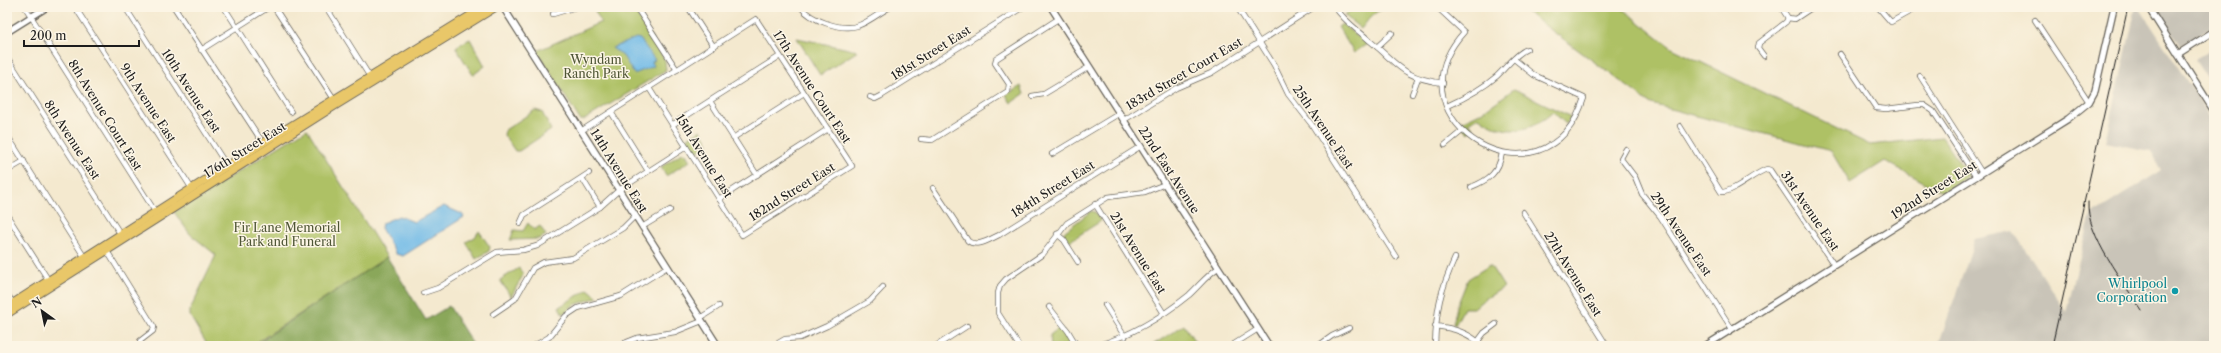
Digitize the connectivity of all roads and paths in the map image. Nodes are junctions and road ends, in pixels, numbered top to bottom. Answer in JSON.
{"nodes":[{"id":1,"x":25,"y":7,"type":"edge"},
{"id":2,"x":47,"y":7,"type":"edge"},
{"id":3,"x":74,"y":7,"type":"edge"},
{"id":4,"x":125,"y":7,"type":"edge"},
{"id":5,"x":174,"y":7,"type":"edge"},
{"id":6,"x":224,"y":7,"type":"edge"},
{"id":7,"x":269,"y":7,"type":"edge"},
{"id":8,"x":274,"y":7,"type":"edge"},
{"id":9,"x":326,"y":7,"type":"edge"},
{"id":10,"x":484,"y":7,"type":"edge"},
{"id":11,"x":496,"y":7,"type":"edge"},
{"id":12,"x":503,"y":7,"type":"edge"},
{"id":13,"x":576,"y":7,"type":"edge"},
{"id":14,"x":636,"y":7,"type":"edge"},
{"id":15,"x":688,"y":7,"type":"edge"},
{"id":16,"x":801,"y":7,"type":"edge"},
{"id":17,"x":889,"y":7,"type":"edge"},
{"id":18,"x":1023,"y":7,"type":"edge"},
{"id":19,"x":1050,"y":7,"type":"edge"},
{"id":20,"x":1237,"y":7,"type":"edge"},
{"id":21,"x":1314,"y":7,"type":"edge"},
{"id":22,"x":1335,"y":7,"type":"edge"},
{"id":23,"x":1436,"y":7,"type":"edge"},
{"id":24,"x":1781,"y":7,"type":"edge"},
{"id":25,"x":1813,"y":7,"type":"edge"},
{"id":26,"x":1878,"y":7,"type":"edge"},
{"id":27,"x":1918,"y":7,"type":"edge"},
{"id":28,"x":2114,"y":7,"type":"edge"},
{"id":29,"x":2148,"y":7,"type":"edge"},
{"id":30,"x":475,"y":9,"type":"edge"},
{"id":31,"x":553,"y":14,"type":"dead end"},
{"id":32,"x":32,"y":17,"type":"junction"},
{"id":33,"x":1788,"y":18,"type":"junction"},
{"id":34,"x":1058,"y":19,"type":"junction"},
{"id":35,"x":2035,"y":20,"type":"dead end"},
{"id":36,"x":236,"y":27,"type":"junction"},
{"id":37,"x":7,"y":32,"type":"edge"},
{"id":38,"x":2214,"y":32,"type":"edge"},
{"id":39,"x":1392,"y":33,"type":"dead end"},
{"id":40,"x":440,"y":41,"type":"junction"},
{"id":41,"x":1259,"y":42,"type":"junction"},
{"id":42,"x":714,"y":46,"type":"junction"},
{"id":43,"x":1377,"y":47,"type":"junction"},
{"id":44,"x":1526,"y":49,"type":"dead end"},
{"id":45,"x":201,"y":50,"type":"junction"},
{"id":46,"x":1840,"y":54,"type":"dead end"},
{"id":47,"x":2178,"y":54,"type":"junction"},
{"id":48,"x":780,"y":56,"type":"junction"},
{"id":49,"x":1764,"y":56,"type":"dead end"},
{"id":50,"x":7,"y":57,"type":"edge"},
{"id":51,"x":1514,"y":59,"type":"junction"},
{"id":52,"x":1089,"y":66,"type":"junction"},
{"id":53,"x":677,"y":70,"type":"junction"},
{"id":54,"x":1920,"y":76,"type":"dead end"},
{"id":55,"x":370,"y":77,"type":"junction"},
{"id":56,"x":1418,"y":78,"type":"junction"},
{"id":57,"x":1443,"y":82,"type":"junction"},
{"id":58,"x":649,"y":88,"type":"junction"},
{"id":59,"x":804,"y":93,"type":"junction"},
{"id":60,"x":1412,"y":94,"type":"dead end"},
{"id":61,"x":1032,"y":96,"type":"dead end"},
{"id":62,"x":870,"y":97,"type":"dead end"},
{"id":63,"x":334,"y":99,"type":"junction"},
{"id":64,"x":710,"y":101,"type":"junction"},
{"id":65,"x":2089,"y":102,"type":"junction"},
{"id":66,"x":1447,"y":106,"type":"junction"},
{"id":67,"x":2214,"y":111,"type":"edge"},
{"id":68,"x":291,"y":112,"type":"dead end"},
{"id":69,"x":611,"y":112,"type":"junction"},
{"id":70,"x":1120,"y":113,"type":"junction"},
{"id":71,"x":1124,"y":120,"type":"junction"},
{"id":72,"x":310,"y":122,"type":"junction"},
{"id":73,"x":672,"y":125,"type":"junction"},
{"id":74,"x":1680,"y":126,"type":"dead end"},
{"id":75,"x":828,"y":130,"type":"junction"},
{"id":76,"x":581,"y":131,"type":"junction"},
{"id":77,"x":1462,"y":131,"type":"junction"},
{"id":78,"x":7,"y":135,"type":"edge"},
{"id":79,"x":733,"y":138,"type":"junction"},
{"id":80,"x":921,"y":139,"type":"dead end"},
{"id":81,"x":263,"y":143,"type":"junction"},
{"id":82,"x":1444,"y":145,"type":"dead end"},
{"id":83,"x":1141,"y":146,"type":"junction"},
{"id":84,"x":686,"y":147,"type":"junction"},
{"id":85,"x":1626,"y":149,"type":"dead end"},
{"id":86,"x":1502,"y":153,"type":"junction"},
{"id":87,"x":1052,"y":154,"type":"dead end"},
{"id":88,"x":24,"y":161,"type":"junction"},
{"id":89,"x":227,"y":166,"type":"junction"},
{"id":90,"x":852,"y":166,"type":"joint"},
{"id":91,"x":7,"y":171,"type":"edge"},
{"id":92,"x":648,"y":171,"type":"junction"},
{"id":93,"x":589,"y":173,"type":"dead end"},
{"id":94,"x":1982,"y":173,"type":"junction"},
{"id":95,"x":757,"y":175,"type":"junction"},
{"id":96,"x":1976,"y":176,"type":"junction"},
{"id":97,"x":582,"y":178,"type":"junction"},
{"id":98,"x":1165,"y":184,"type":"junction"},
{"id":99,"x":1471,"y":186,"type":"dead end"},
{"id":100,"x":933,"y":188,"type":"dead end"},
{"id":101,"x":192,"y":189,"type":"junction"},
{"id":102,"x":618,"y":190,"type":"junction"},
{"id":103,"x":719,"y":199,"type":"junction"},
{"id":104,"x":1095,"y":204,"type":"junction"},
{"id":105,"x":600,"y":207,"type":"junction"},
{"id":106,"x":670,"y":210,"type":"dead end"},
{"id":107,"x":1523,"y":212,"type":"dead end"},
{"id":108,"x":156,"y":213,"type":"junction"},
{"id":109,"x":7,"y":215,"type":"edge"},
{"id":110,"x":635,"y":216,"type":"junction"},
{"id":111,"x":520,"y":224,"type":"dead end"},
{"id":112,"x":642,"y":227,"type":"junction"},
{"id":113,"x":135,"y":233,"type":"junction"},
{"id":114,"x":1057,"y":234,"type":"junction"},
{"id":115,"x":121,"y":235,"type":"junction"},
{"id":116,"x":742,"y":235,"type":"joint"},
{"id":117,"x":107,"y":250,"type":"junction"},
{"id":118,"x":99,"y":256,"type":"junction"},
{"id":119,"x":1396,"y":257,"type":"dead end"},
{"id":120,"x":85,"y":258,"type":"junction"},
{"id":121,"x":1455,"y":258,"type":"dead end"},
{"id":122,"x":1078,"y":262,"type":"dead end"},
{"id":123,"x":1834,"y":265,"type":"junction"},
{"id":124,"x":667,"y":267,"type":"junction"},
{"id":125,"x":1218,"y":268,"type":"junction"},
{"id":126,"x":49,"y":281,"type":"junction"},
{"id":127,"x":883,"y":287,"type":"dead end"},
{"id":128,"x":423,"y":293,"type":"dead end"},
{"id":129,"x":7,"y":294,"type":"edge"},
{"id":130,"x":10,"y":305,"type":"edge"},
{"id":131,"x":1105,"y":305,"type":"dead end"},
{"id":132,"x":719,"y":306,"type":"dead end"},
{"id":133,"x":1049,"y":307,"type":"dead end"},
{"id":134,"x":7,"y":310,"type":"edge"},
{"id":135,"x":1163,"y":312,"type":"junction"},
{"id":136,"x":7,"y":314,"type":"edge"},
{"id":137,"x":493,"y":314,"type":"dead end"},
{"id":138,"x":701,"y":319,"type":"junction"},
{"id":139,"x":1496,"y":324,"type":"dead end"},
{"id":140,"x":968,"y":326,"type":"dead end"},
{"id":141,"x":1435,"y":326,"type":"junction"},
{"id":142,"x":1349,"y":328,"type":"dead end"},
{"id":143,"x":1258,"y":329,"type":"junction"},
{"id":144,"x":1732,"y":329,"type":"junction"},
{"id":145,"x":1125,"y":337,"type":"junction"},
{"id":146,"x":1478,"y":341,"type":"junction"},
{"id":147,"x":1605,"y":344,"type":"edge"},
{"id":148,"x":140,"y":346,"type":"edge"},
{"id":149,"x":534,"y":346,"type":"edge"},
{"id":150,"x":617,"y":346,"type":"edge"},
{"id":151,"x":718,"y":346,"type":"edge"},
{"id":152,"x":773,"y":346,"type":"edge"},
{"id":153,"x":936,"y":346,"type":"edge"},
{"id":154,"x":1019,"y":346,"type":"edge"},
{"id":155,"x":1077,"y":346,"type":"edge"},
{"id":156,"x":1096,"y":346,"type":"edge"},
{"id":157,"x":1230,"y":346,"type":"edge"},
{"id":158,"x":1268,"y":346,"type":"edge"},
{"id":159,"x":1318,"y":346,"type":"edge"},
{"id":160,"x":1435,"y":346,"type":"edge"},
{"id":161,"x":1483,"y":346,"type":"edge"},
{"id":162,"x":1597,"y":346,"type":"edge"},
{"id":163,"x":1705,"y":346,"type":"edge"}],
"edges":[{"from":1,"to":32,"type":"street","name":"8th Avenue Court East"},
{"from":2,"to":32,"type":"street"},
{"from":3,"to":101,"type":"street","name":"9th Avenue East"},
{"from":4,"to":89,"type":"street","name":"10th Avenue East"},
{"from":5,"to":45,"type":"street"},
{"from":6,"to":36,"type":"street"},
{"from":7,"to":36,"type":"street"},
{"from":8,"to":63,"type":"street"},
{"from":9,"to":55,"type":"street"},
{"from":10,"to":30,"type":"main road","name":"176th Street East"},
{"from":11,"to":40,"type":"main road","name":"176th Street East"},
{"from":12,"to":76,"type":"street","name":"14th Avenue East"},
{"from":13,"to":31,"type":"street"},
{"from":14,"to":53,"type":"street"},
{"from":15,"to":42,"type":"street"},
{"from":16,"to":17,"type":"street"},
{"from":18,"to":62,"type":"street","name":"181st Street East"},
{"from":19,"to":34,"type":"street","name":"22nd East Avenue"},
{"from":20,"to":41,"type":"street","name":"25th Avenue East"},
{"from":21,"to":41,"type":"street","name":"183rd Street Court East"},
{"from":22,"to":43,"type":"street"},
{"from":23,"to":57,"type":"street"},
{"from":24,"to":33,"type":"street"},
{"from":25,"to":33,"type":"street"},
{"from":26,"to":27,"type":"street"},
{"from":28,"to":65,"type":"street","name":"192nd Street East"},
{"from":29,"to":47,"type":"street"},
{"from":30,"to":40,"type":"main road"},
{"from":30,"to":55,"type":"main road","name":"176th Street East"},
{"from":32,"to":37,"type":"street"},
{"from":32,"to":108,"type":"street","name":"8th Avenue Court East"},
{"from":33,"to":49,"type":"street"},
{"from":34,"to":52,"type":"street","name":"22nd East Avenue"},
{"from":34,"to":80,"type":"street"},
{"from":35,"to":65,"type":"street"},
{"from":36,"to":45,"type":"street"},
{"from":36,"to":68,"type":"street"},
{"from":38,"to":47,"type":"street"},
{"from":39,"to":43,"type":"street"},
{"from":40,"to":72,"type":"main road","name":"176th Street East"},
{"from":41,"to":71,"type":"street","name":"183rd Street Court East"},
{"from":41,"to":119,"type":"street","name":"25th Avenue East"},
{"from":42,"to":48,"type":"street","name":"17th Avenue Court East"},
{"from":42,"to":53,"type":"street"},
{"from":43,"to":56,"type":"street"},
{"from":44,"to":51,"type":"street"},
{"from":45,"to":81,"type":"street"},
{"from":46,"to":96,"type":"street"},
{"from":47,"to":67,"type":"street"},
{"from":48,"to":59,"type":"street","name":"17th Avenue Court East"},
{"from":48,"to":64,"type":"street"},
{"from":50,"to":115,"type":"street","name":"8th Avenue East"},
{"from":51,"to":66,"type":"street"},
{"from":51,"to":86,"type":"street"},
{"from":52,"to":61,"type":"street"},
{"from":52,"to":70,"type":"street","name":"22nd East Avenue"},
{"from":53,"to":58,"type":"street"},
{"from":54,"to":94,"type":"street"},
{"from":55,"to":63,"type":"main road","name":"176th Street East"},
{"from":56,"to":57,"type":"street"},
{"from":56,"to":60,"type":"street"},
{"from":57,"to":66,"type":"street"},
{"from":58,"to":69,"type":"street"},
{"from":58,"to":73,"type":"street","name":"15th Avenue East"},
{"from":59,"to":75,"type":"street","name":"17th Avenue Court East"},
{"from":59,"to":79,"type":"street"},
{"from":63,"to":72,"type":"main road"},
{"from":63,"to":81,"type":"main road","name":"176th Street East"},
{"from":64,"to":73,"type":"street"},
{"from":64,"to":79,"type":"street"},
{"from":65,"to":94,"type":"street","name":"192nd Street East"},
{"from":66,"to":77,"type":"street"},
{"from":69,"to":76,"type":"street"},
{"from":69,"to":92,"type":"street"},
{"from":70,"to":71,"type":"street","name":"22nd East Avenue"},
{"from":70,"to":87,"type":"street","name":"183rd Street Court East"},
{"from":71,"to":83,"type":"street","name":"22nd East Avenue"},
{"from":72,"to":113,"type":"main road","name":"176th Street East"},
{"from":73,"to":84,"type":"street","name":"15th Avenue East"},
{"from":74,"to":123,"type":"street","name":"31st Avenue East"},
{"from":75,"to":90,"type":"street","name":"17th Avenue Court East"},
{"from":75,"to":95,"type":"street"},
{"from":76,"to":102,"type":"street","name":"14th Avenue East"},
{"from":77,"to":82,"type":"street"},
{"from":77,"to":86,"type":"street"},
{"from":78,"to":88,"type":"street"},
{"from":79,"to":95,"type":"street"},
{"from":81,"to":89,"type":"main road","name":"176th Street East"},
{"from":83,"to":98,"type":"street","name":"22nd East Avenue"},
{"from":83,"to":100,"type":"street","name":"184th Street East"},
{"from":84,"to":92,"type":"street"},
{"from":84,"to":103,"type":"street","name":"15th Avenue East"},
{"from":85,"to":144,"type":"street","name":"29th Avenue East"},
{"from":86,"to":99,"type":"street"},
{"from":88,"to":91,"type":"street"},
{"from":88,"to":120,"type":"street"},
{"from":89,"to":101,"type":"main road","name":"176th Street East"},
{"from":90,"to":116,"type":"street","name":"182nd Street East"},
{"from":92,"to":102,"type":"street"},
{"from":93,"to":97,"type":"street"},
{"from":94,"to":96,"type":"street","name":"192nd Street East"},
{"from":95,"to":103,"type":"street"},
{"from":96,"to":123,"type":"street","name":"192nd Street East"},
{"from":97,"to":105,"type":"street"},
{"from":97,"to":111,"type":"street"},
{"from":98,"to":104,"type":"street"},
{"from":98,"to":125,"type":"street","name":"22nd East Avenue"},
{"from":101,"to":108,"type":"main road","name":"176th Street East"},
{"from":102,"to":105,"type":"street"},
{"from":102,"to":110,"type":"street","name":"14th Avenue East"},
{"from":103,"to":116,"type":"street","name":"15th Avenue East"},
{"from":104,"to":114,"type":"street"},
{"from":104,"to":135,"type":"street","name":"21st Avenue East"},
{"from":105,"to":128,"type":"street"},
{"from":106,"to":112,"type":"street"},
{"from":107,"to":147,"type":"street","name":"27th Avenue East"},
{"from":108,"to":113,"type":"main road"},
{"from":108,"to":115,"type":"main road","name":"176th Street East"},
{"from":109,"to":126,"type":"street"},
{"from":110,"to":112,"type":"street","name":"14th Avenue East"},
{"from":110,"to":137,"type":"street"},
{"from":112,"to":124,"type":"street","name":"14th Avenue East"},
{"from":113,"to":117,"type":"main road","name":"176th Street East"},
{"from":114,"to":122,"type":"street"},
{"from":114,"to":154,"type":"street"},
{"from":115,"to":118,"type":"main road"},
{"from":115,"to":120,"type":"main road","name":"176th Street East"},
{"from":117,"to":118,"type":"main road","name":"176th Street East"},
{"from":117,"to":148,"type":"street"},
{"from":118,"to":136,"type":"main road","name":"176th Street East"},
{"from":120,"to":126,"type":"main road","name":"176th Street East"},
{"from":121,"to":141,"type":"street"},
{"from":123,"to":144,"type":"street","name":"192nd Street East"},
{"from":124,"to":138,"type":"street","name":"14th Avenue East"},
{"from":124,"to":149,"type":"street"},
{"from":125,"to":135,"type":"street"},
{"from":125,"to":143,"type":"street","name":"22nd East Avenue"},
{"from":126,"to":130,"type":"main road","name":"176th Street East"},
{"from":127,"to":152,"type":"street"},
{"from":129,"to":130,"type":"street"},
{"from":130,"to":134,"type":"main road","name":"176th Street East"},
{"from":131,"to":145,"type":"street"},
{"from":132,"to":138,"type":"street"},
{"from":133,"to":155,"type":"street"},
{"from":135,"to":145,"type":"street"},
{"from":138,"to":150,"type":"street"},
{"from":138,"to":151,"type":"street","name":"14th Avenue East"},
{"from":139,"to":146,"type":"street"},
{"from":140,"to":153,"type":"street"},
{"from":141,"to":146,"type":"street"},
{"from":141,"to":160,"type":"street"},
{"from":142,"to":159,"type":"street"},
{"from":143,"to":157,"type":"street"},
{"from":143,"to":158,"type":"street","name":"22nd East Avenue"},
{"from":144,"to":163,"type":"street","name":"192nd Street East"},
{"from":145,"to":156,"type":"street"},
{"from":146,"to":161,"type":"street"},
{"from":147,"to":162,"type":"street"}]}
